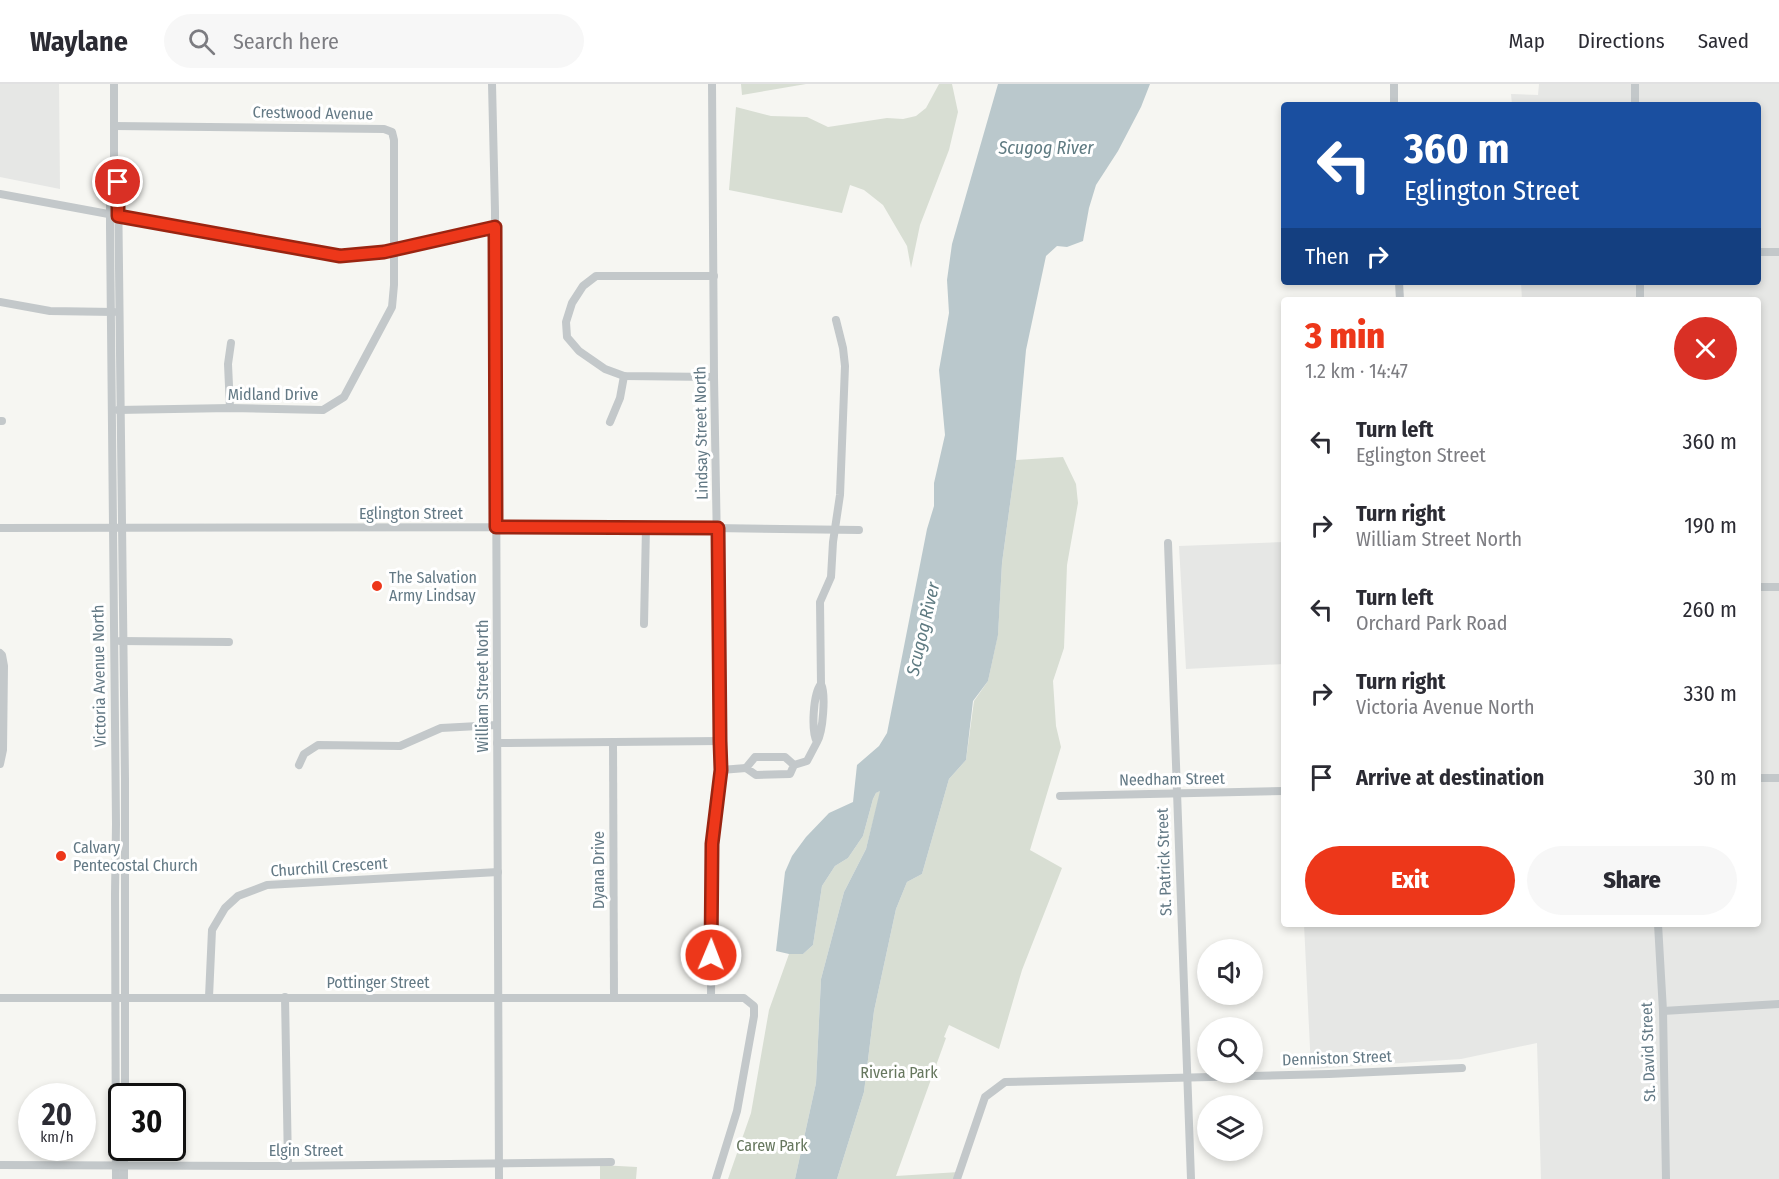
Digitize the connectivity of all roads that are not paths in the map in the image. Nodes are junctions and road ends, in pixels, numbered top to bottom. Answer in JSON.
{"nodes":[{"id":1,"x":114,"y":84,"type":"edge"},
{"id":2,"x":492,"y":84,"type":"edge"},
{"id":3,"x":712,"y":84,"type":"edge"},
{"id":4,"x":1394,"y":84,"type":"edge"},
{"id":5,"x":1635,"y":84,"type":"edge"},
{"id":6,"x":1394,"y":102,"type":"edge"},
{"id":7,"x":1635,"y":102,"type":"edge"},
{"id":8,"x":114,"y":126,"type":"junction"},
{"id":9,"x":0,"y":194,"type":"edge"},
{"id":10,"x":114,"y":215,"type":"junction"},
{"id":11,"x":495,"y":227,"type":"junction"},
{"id":12,"x":394,"y":250,"type":"junction"},
{"id":13,"x":1761,"y":252,"type":"edge"},
{"id":14,"x":1779,"y":252,"type":"edge"},
{"id":15,"x":714,"y":276,"type":"junction"},
{"id":16,"x":0,"y":302,"type":"edge"},
{"id":17,"x":115,"y":312,"type":"junction"},
{"id":18,"x":836,"y":320,"type":"dead end"},
{"id":19,"x":231,"y":343,"type":"dead end"},
{"id":20,"x":624,"y":376,"type":"junction"},
{"id":21,"x":714,"y":377,"type":"junction"},
{"id":22,"x":230,"y":408,"type":"junction"},
{"id":23,"x":111,"y":410,"type":"junction"},
{"id":24,"x":121,"y":410,"type":"junction"},
{"id":25,"x":610,"y":423,"type":"dead end"},
{"id":26,"x":112,"y":527,"type":"junction"},
{"id":27,"x":496,"y":527,"type":"junction"},
{"id":28,"x":646,"y":527,"type":"junction"},
{"id":29,"x":0,"y":528,"type":"edge"},
{"id":30,"x":123,"y":528,"type":"junction"},
{"id":31,"x":718,"y":528,"type":"junction"},
{"id":32,"x":835,"y":530,"type":"junction"},
{"id":33,"x":859,"y":530,"type":"dead end"},
{"id":34,"x":1168,"y":543,"type":"dead end"},
{"id":35,"x":1761,"y":587,"type":"edge"},
{"id":36,"x":1779,"y":587,"type":"edge"},
{"id":37,"x":644,"y":624,"type":"dead end"},
{"id":38,"x":118,"y":641,"type":"junction"},
{"id":39,"x":229,"y":642,"type":"dead end"},
{"id":40,"x":0,"y":653,"type":"edge"},
{"id":41,"x":497,"y":725,"type":"junction"},
{"id":42,"x":720,"y":741,"type":"junction"},
{"id":43,"x":613,"y":742,"type":"junction"},
{"id":44,"x":497,"y":743,"type":"junction"},
{"id":45,"x":0,"y":764,"type":"edge"},
{"id":46,"x":299,"y":765,"type":"dead end"},
{"id":47,"x":794,"y":765,"type":"junction"},
{"id":48,"x":746,"y":768,"type":"junction"},
{"id":49,"x":721,"y":770,"type":"junction"},
{"id":50,"x":115,"y":778,"type":"junction"},
{"id":51,"x":1761,"y":778,"type":"edge"},
{"id":52,"x":1779,"y":778,"type":"edge"},
{"id":53,"x":125,"y":779,"type":"junction"},
{"id":54,"x":1281,"y":791,"type":"edge"},
{"id":55,"x":1176,"y":793,"type":"junction"},
{"id":56,"x":1060,"y":796,"type":"dead end"},
{"id":57,"x":498,"y":872,"type":"junction"},
{"id":58,"x":1658,"y":927,"type":"edge"},
{"id":59,"x":116,"y":997,"type":"junction"},
{"id":60,"x":126,"y":997,"type":"junction"},
{"id":61,"x":209,"y":997,"type":"junction"},
{"id":62,"x":498,"y":997,"type":"junction"},
{"id":63,"x":614,"y":997,"type":"junction"},
{"id":64,"x":711,"y":997,"type":"junction"},
{"id":65,"x":0,"y":998,"type":"edge"},
{"id":66,"x":285,"y":998,"type":"junction"},
{"id":67,"x":1779,"y":1004,"type":"edge"},
{"id":68,"x":1663,"y":1011,"type":"junction"},
{"id":69,"x":1462,"y":1068,"type":"dead end"},
{"id":70,"x":1188,"y":1077,"type":"junction"},
{"id":71,"x":125,"y":1083,"type":"edge"},
{"id":72,"x":121,"y":1161,"type":"edge"},
{"id":73,"x":611,"y":1161,"type":"dead end"},
{"id":74,"x":498,"y":1163,"type":"junction"},
{"id":75,"x":0,"y":1165,"type":"edge"},
{"id":76,"x":120,"y":1165,"type":"junction"},
{"id":77,"x":288,"y":1166,"type":"junction"},
{"id":78,"x":116,"y":1179,"type":"edge"},
{"id":79,"x":124,"y":1179,"type":"edge"},
{"id":80,"x":498,"y":1179,"type":"edge"},
{"id":81,"x":716,"y":1179,"type":"edge"},
{"id":82,"x":957,"y":1179,"type":"edge"},
{"id":83,"x":1191,"y":1179,"type":"edge"},
{"id":84,"x":1666,"y":1179,"type":"edge"}],
"edges":[{"from":1,"to":8,"type":"street","name":"Victoria Avenue North"},
{"from":2,"to":11,"type":"street","name":"William Street North"},
{"from":3,"to":15,"type":"street","name":"Lindsay Street North"},
{"from":4,"to":6,"type":"street"},
{"from":5,"to":7,"type":"street"},
{"from":8,"to":10,"type":"street","name":"Victoria Avenue North"},
{"from":8,"to":12,"type":"street","name":"Crestwood Avenue"},
{"from":9,"to":10,"type":"street"},
{"from":10,"to":12,"type":"street"},
{"from":10,"to":17,"type":"street","name":"Victoria Avenue North"},
{"from":11,"to":12,"type":"street"},
{"from":11,"to":27,"type":"street","name":"William Street North"},
{"from":12,"to":22,"type":"street","name":"Midland Drive"},
{"from":13,"to":14,"type":"street"},
{"from":15,"to":20,"type":"street"},
{"from":15,"to":21,"type":"street","name":"Lindsay Street North"},
{"from":16,"to":17,"type":"street"},
{"from":17,"to":23,"type":"street","name":"Victoria Avenue North"},
{"from":17,"to":24,"type":"street","name":"Victoria Avenue North"},
{"from":18,"to":32,"type":"street"},
{"from":19,"to":22,"type":"street"},
{"from":20,"to":21,"type":"street"},
{"from":20,"to":25,"type":"street"},
{"from":21,"to":31,"type":"street","name":"Lindsay Street North"},
{"from":22,"to":24,"type":"street","name":"Midland Drive"},
{"from":23,"to":24,"type":"street","name":"Midland Drive"},
{"from":23,"to":26,"type":"street","name":"Victoria Avenue North"},
{"from":24,"to":30,"type":"street","name":"Victoria Avenue North"},
{"from":26,"to":29,"type":"street","name":"Eglington Street"},
{"from":26,"to":30,"type":"street","name":"Eglington Street"},
{"from":26,"to":38,"type":"street","name":"Victoria Avenue North"},
{"from":27,"to":28,"type":"street","name":"Eglington Street"},
{"from":27,"to":30,"type":"street","name":"Eglington Street"},
{"from":27,"to":41,"type":"street","name":"William Street North"},
{"from":28,"to":31,"type":"street","name":"Eglington Street"},
{"from":28,"to":37,"type":"street"},
{"from":30,"to":38,"type":"street","name":"Victoria Avenue North"},
{"from":31,"to":32,"type":"street","name":"Eglington Street"},
{"from":31,"to":42,"type":"street","name":"Lindsay Street North"},
{"from":32,"to":33,"type":"street","name":"Eglington Street"},
{"from":32,"to":47,"type":"street"},
{"from":34,"to":55,"type":"street","name":"St. Patrick Street"},
{"from":35,"to":36,"type":"street"},
{"from":38,"to":39,"type":"street"},
{"from":38,"to":50,"type":"street","name":"Victoria Avenue North"},
{"from":38,"to":53,"type":"street","name":"Victoria Avenue North"},
{"from":40,"to":45,"type":"street"},
{"from":41,"to":44,"type":"street","name":"William Street North"},
{"from":41,"to":46,"type":"street"},
{"from":42,"to":43,"type":"street"},
{"from":42,"to":49,"type":"street","name":"Lindsay Street North"},
{"from":43,"to":44,"type":"street"},
{"from":43,"to":63,"type":"street","name":"Dyana Drive"},
{"from":44,"to":57,"type":"street","name":"William Street North"},
{"from":47,"to":48,"type":"street"},
{"from":47,"to":48,"type":"street"},
{"from":48,"to":49,"type":"street"},
{"from":49,"to":64,"type":"street","name":"Lindsay Street North"},
{"from":50,"to":53,"type":"street"},
{"from":50,"to":59,"type":"street","name":"Victoria Avenue North"},
{"from":51,"to":52,"type":"street"},
{"from":53,"to":60,"type":"street","name":"Victoria Avenue North"},
{"from":54,"to":55,"type":"street","name":"Needham Street"},
{"from":55,"to":56,"type":"street","name":"Needham Street"},
{"from":55,"to":70,"type":"street","name":"St. Patrick Street"},
{"from":57,"to":61,"type":"street","name":"Churchill Crescent"},
{"from":57,"to":62,"type":"street","name":"William Street North"},
{"from":58,"to":68,"type":"street","name":"St. David Street"},
{"from":59,"to":60,"type":"street","name":"Pottinger Street"},
{"from":59,"to":65,"type":"street","name":"Pottinger Street"},
{"from":59,"to":76,"type":"street","name":"Victoria Avenue North"},
{"from":60,"to":61,"type":"street","name":"Pottinger Street"},
{"from":60,"to":71,"type":"street","name":"Victoria Avenue North"},
{"from":61,"to":66,"type":"street","name":"Pottinger Street"},
{"from":62,"to":63,"type":"street","name":"Pottinger Street"},
{"from":62,"to":66,"type":"street","name":"Pottinger Street"},
{"from":62,"to":74,"type":"street","name":"William Street North"},
{"from":63,"to":64,"type":"street","name":"Pottinger Street"},
{"from":64,"to":81,"type":"street","name":"Pottinger Street"},
{"from":66,"to":77,"type":"street"},
{"from":67,"to":68,"type":"street"},
{"from":68,"to":84,"type":"street","name":"St. David Street"},
{"from":69,"to":70,"type":"street","name":"Denniston Street"},
{"from":70,"to":82,"type":"street","name":"Denniston Street"},
{"from":70,"to":83,"type":"street","name":"St. Patrick Street"},
{"from":72,"to":76,"type":"street","name":"Victoria Avenue North"},
{"from":73,"to":74,"type":"street","name":"Elgin Street"},
{"from":74,"to":77,"type":"street","name":"Elgin Street"},
{"from":74,"to":80,"type":"street","name":"William Street North"},
{"from":75,"to":76,"type":"street","name":"Elgin Street"},
{"from":76,"to":77,"type":"street","name":"Elgin Street"},
{"from":76,"to":78,"type":"street","name":"Victoria Avenue North"},
{"from":76,"to":79,"type":"street","name":"Victoria Avenue North"}]}
